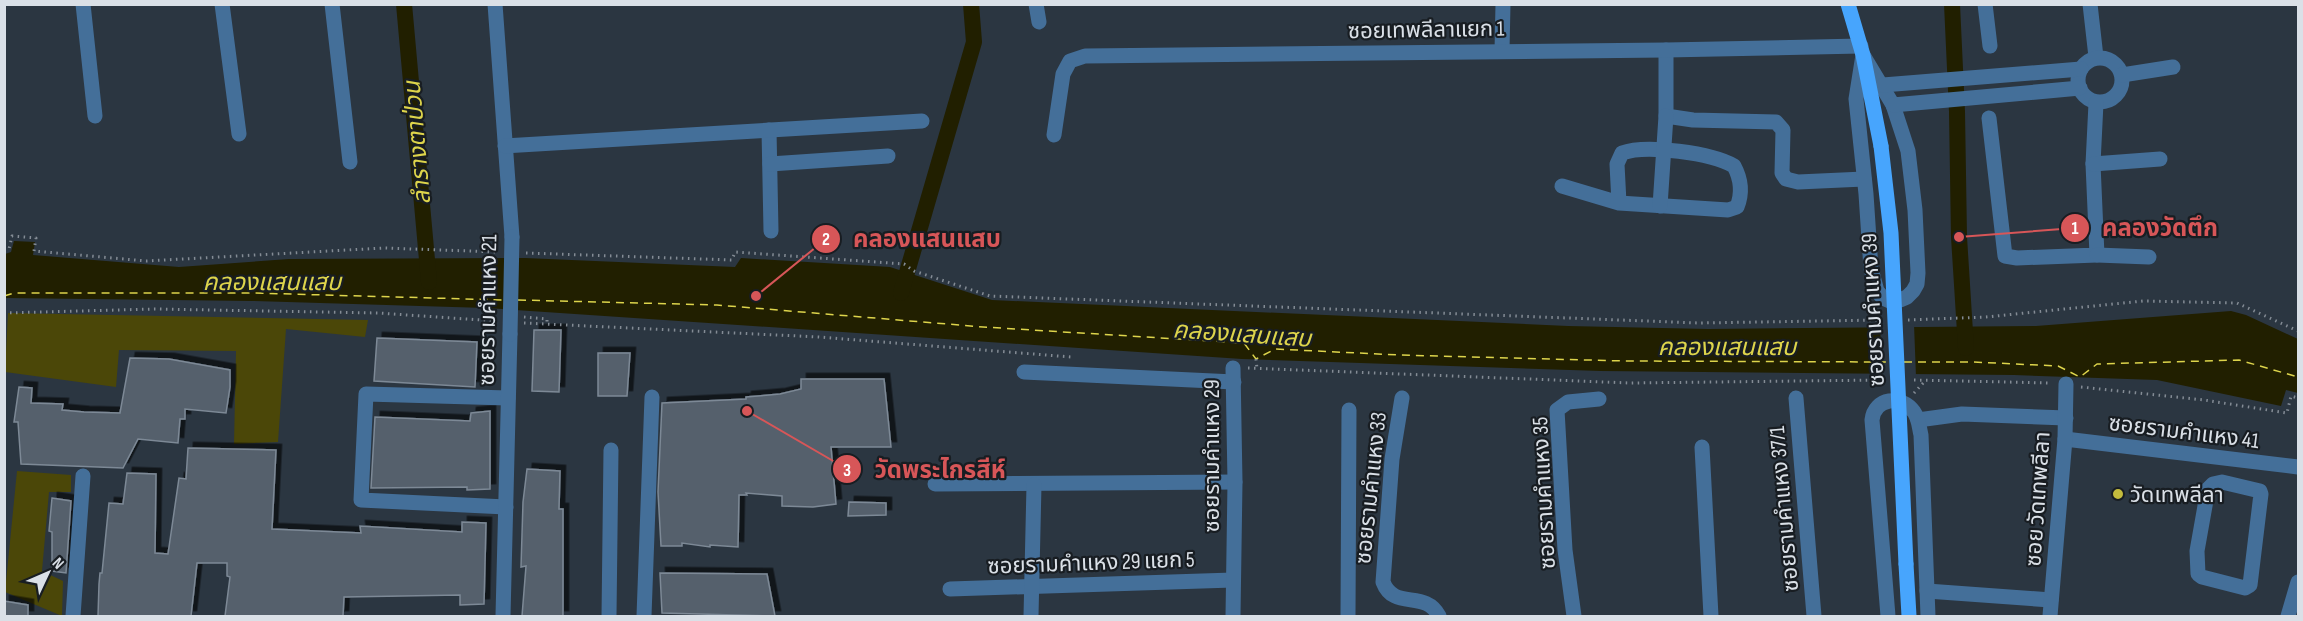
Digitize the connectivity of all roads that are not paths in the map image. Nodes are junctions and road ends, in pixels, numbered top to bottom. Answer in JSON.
{"nodes":[{"id":1,"x":83,"y":4,"type":"edge"},
{"id":2,"x":222,"y":4,"type":"edge"},
{"id":3,"x":333,"y":4,"type":"edge"},
{"id":4,"x":495,"y":4,"type":"edge"},
{"id":5,"x":1036,"y":4,"type":"edge"},
{"id":6,"x":1503,"y":4,"type":"edge"},
{"id":7,"x":1848,"y":4,"type":"edge"},
{"id":8,"x":1985,"y":4,"type":"edge"},
{"id":9,"x":2090,"y":4,"type":"edge"},
{"id":10,"x":1039,"y":22,"type":"dead end"},
{"id":11,"x":1990,"y":46,"type":"dead end"},
{"id":12,"x":1666,"y":50,"type":"junction"},
{"id":13,"x":1862,"y":50,"type":"junction"},
{"id":14,"x":1502,"y":51,"type":"junction"},
{"id":15,"x":2096,"y":57,"type":"junction"},
{"id":16,"x":2173,"y":67,"type":"dead end"},
{"id":17,"x":2081,"y":69,"type":"junction"},
{"id":18,"x":2121,"y":75,"type":"junction"},
{"id":19,"x":1989,"y":76,"type":"junction"},
{"id":20,"x":1882,"y":85,"type":"junction"},
{"id":21,"x":2080,"y":88,"type":"junction"},
{"id":22,"x":1990,"y":97,"type":"junction"},
{"id":23,"x":2096,"y":103,"type":"junction"},
{"id":24,"x":1893,"y":105,"type":"junction"},
{"id":25,"x":95,"y":116,"type":"dead end"},
{"id":26,"x":1666,"y":116,"type":"junction"},
{"id":27,"x":1989,"y":118,"type":"dead end"},
{"id":28,"x":922,"y":121,"type":"dead end"},
{"id":29,"x":769,"y":130,"type":"junction"},
{"id":30,"x":239,"y":135,"type":"dead end"},
{"id":31,"x":1054,"y":135,"type":"dead end"},
{"id":32,"x":505,"y":146,"type":"junction"},
{"id":33,"x":1664,"y":150,"type":"junction"},
{"id":34,"x":888,"y":156,"type":"dead end"},
{"id":35,"x":2160,"y":159,"type":"dead end"},
{"id":36,"x":350,"y":162,"type":"dead end"},
{"id":37,"x":770,"y":164,"type":"junction"},
{"id":38,"x":2093,"y":164,"type":"junction"},
{"id":39,"x":1864,"y":178,"type":"junction"},
{"id":40,"x":1562,"y":186,"type":"dead end"},
{"id":41,"x":1619,"y":203,"type":"junction"},
{"id":42,"x":1660,"y":206,"type":"junction"},
{"id":43,"x":771,"y":231,"type":"dead end"},
{"id":44,"x":2097,"y":255,"type":"junction"},
{"id":45,"x":2149,"y":257,"type":"dead end"},
{"id":46,"x":1024,"y":372,"type":"dead end"},
{"id":47,"x":2066,"y":384,"type":"road end"},
{"id":48,"x":508,"y":398,"type":"junction"},
{"id":49,"x":652,"y":398,"type":"dead end"},
{"id":50,"x":1402,"y":398,"type":"dead end"},
{"id":51,"x":1796,"y":398,"type":"dead end"},
{"id":52,"x":1599,"y":399,"type":"dead end"},
{"id":53,"x":1350,"y":410,"type":"dead end"},
{"id":54,"x":2066,"y":418,"type":"junction"},
{"id":55,"x":1918,"y":420,"type":"junction"},
{"id":56,"x":2065,"y":439,"type":"junction"},
{"id":57,"x":1702,"y":447,"type":"dead end"},
{"id":58,"x":611,"y":450,"type":"dead end"},
{"id":59,"x":2236,"y":460,"type":"junction"},
{"id":60,"x":2298,"y":467,"type":"edge"},
{"id":61,"x":83,"y":476,"type":"dead end"},
{"id":62,"x":1235,"y":482,"type":"junction"},
{"id":63,"x":2232,"y":483,"type":"junction"},
{"id":64,"x":935,"y":484,"type":"dead end"},
{"id":65,"x":1034,"y":485,"type":"junction"},
{"id":66,"x":506,"y":507,"type":"junction"},
{"id":67,"x":1233,"y":580,"type":"junction"},
{"id":68,"x":2298,"y":582,"type":"edge"},
{"id":69,"x":1030,"y":585,"type":"junction"},
{"id":70,"x":950,"y":589,"type":"dead end"},
{"id":71,"x":1927,"y":591,"type":"junction"},
{"id":72,"x":2051,"y":600,"type":"junction"},
{"id":73,"x":73,"y":616,"type":"edge"},
{"id":74,"x":503,"y":616,"type":"edge"},
{"id":75,"x":609,"y":616,"type":"edge"},
{"id":76,"x":644,"y":616,"type":"edge"},
{"id":77,"x":1031,"y":616,"type":"edge"},
{"id":78,"x":1233,"y":616,"type":"edge"},
{"id":79,"x":1348,"y":616,"type":"edge"},
{"id":80,"x":1439,"y":616,"type":"edge"},
{"id":81,"x":1574,"y":616,"type":"edge"},
{"id":82,"x":1711,"y":616,"type":"edge"},
{"id":83,"x":1814,"y":616,"type":"edge"},
{"id":84,"x":1888,"y":616,"type":"edge"},
{"id":85,"x":1909,"y":616,"type":"edge"},
{"id":86,"x":1928,"y":616,"type":"edge"},
{"id":87,"x":2050,"y":616,"type":"edge"},
{"id":88,"x":2288,"y":616,"type":"edge"}],
"edges":[{"from":1,"to":25,"type":"street"},
{"from":2,"to":30,"type":"street"},
{"from":3,"to":36,"type":"street"},
{"from":4,"to":32,"type":"street","name":"ซอยรามคำแหง 21"},
{"from":5,"to":10,"type":"street"},
{"from":6,"to":14,"type":"street"},
{"from":7,"to":13,"type":"main road","name":"ซอยรามคำแหง 39"},
{"from":8,"to":11,"type":"street"},
{"from":9,"to":15,"type":"street"},
{"from":12,"to":13,"type":"street","name":"ซอยเทพลีลาแยก 1"},
{"from":12,"to":14,"type":"street","name":"ซอยเทพลีลาแยก 1"},
{"from":12,"to":26,"type":"street"},
{"from":13,"to":20,"type":"street"},
{"from":13,"to":39,"type":"street"},
{"from":13,"to":85,"type":"main road","name":"ซอยรามคำแหง 39","bridge":true},
{"from":14,"to":31,"type":"street","name":"ซอยเทพลีลาแยก 1"},
{"from":15,"to":17,"type":"street"},
{"from":15,"to":18,"type":"street"},
{"from":16,"to":18,"type":"street"},
{"from":17,"to":19,"type":"street"},
{"from":17,"to":21,"type":"street"},
{"from":18,"to":23,"type":"street"},
{"from":19,"to":20,"type":"street"},
{"from":19,"to":22,"type":"street"},
{"from":20,"to":24,"type":"street"},
{"from":21,"to":22,"type":"street"},
{"from":21,"to":23,"type":"street"},
{"from":22,"to":24,"type":"street"},
{"from":23,"to":38,"type":"street"},
{"from":24,"to":39,"type":"street"},
{"from":26,"to":33,"type":"street"},
{"from":26,"to":39,"type":"street"},
{"from":27,"to":44,"type":"street"},
{"from":28,"to":29,"type":"street"},
{"from":29,"to":32,"type":"street"},
{"from":29,"to":37,"type":"street"},
{"from":32,"to":48,"type":"street","name":"ซอยรามคำแหง 21","bridge":true},
{"from":33,"to":41,"type":"street"},
{"from":33,"to":42,"type":"street"},
{"from":33,"to":42,"type":"street"},
{"from":34,"to":37,"type":"street"},
{"from":35,"to":38,"type":"street"},
{"from":37,"to":43,"type":"street"},
{"from":38,"to":44,"type":"street"},
{"from":40,"to":41,"type":"street"},
{"from":41,"to":42,"type":"street"},
{"from":44,"to":45,"type":"street"},
{"from":46,"to":62,"type":"street","name":"ซอยรามคำแหง 29"},
{"from":47,"to":54,"type":"street","name":"ซอย วัดเทพลีลา"},
{"from":48,"to":66,"type":"street","name":"ซอยรามคำแหง 21"},
{"from":48,"to":66,"type":"street"},
{"from":49,"to":76,"type":"street"},
{"from":50,"to":80,"type":"street","name":"ซอยรามคำแหง 33"},
{"from":51,"to":83,"type":"street","name":"ซอยรามคำแหง 37/1"},
{"from":52,"to":81,"type":"street","name":"ซอยรามคำแหง 35"},
{"from":53,"to":79,"type":"street"},
{"from":54,"to":55,"type":"street"},
{"from":54,"to":56,"type":"street","name":"ซอย วัดเทพลีลา"},
{"from":55,"to":71,"type":"street"},
{"from":55,"to":84,"type":"street","name":"ซอยรามคำแหง 39"},
{"from":56,"to":59,"type":"street","name":"ซอยรามคำแหง 41"},
{"from":56,"to":72,"type":"street","name":"ซอย วัดเทพลีลา"},
{"from":57,"to":82,"type":"street"},
{"from":58,"to":75,"type":"street"},
{"from":59,"to":60,"type":"street","name":"ซอยรามคำแหง 41"},
{"from":59,"to":63,"type":"street"},
{"from":61,"to":73,"type":"street"},
{"from":62,"to":65,"type":"street"},
{"from":62,"to":67,"type":"street","name":"ซอยรามคำแหง 29"},
{"from":63,"to":63,"type":"street"},
{"from":64,"to":65,"type":"street"},
{"from":65,"to":69,"type":"street"},
{"from":66,"to":74,"type":"street","name":"ซอยรามคำแหง 21"},
{"from":67,"to":69,"type":"street","name":"ซอยรามคำแหง 29 แยก 5"},
{"from":67,"to":78,"type":"street","name":"ซอยรามคำแหง 29"},
{"from":68,"to":88,"type":"street"},
{"from":69,"to":70,"type":"street","name":"ซอยรามคำแหง 29 แยก 5"},
{"from":69,"to":77,"type":"street"},
{"from":71,"to":72,"type":"street"},
{"from":71,"to":86,"type":"street"},
{"from":72,"to":87,"type":"street","name":"ซอย วัดเทพลีลา"}]}
